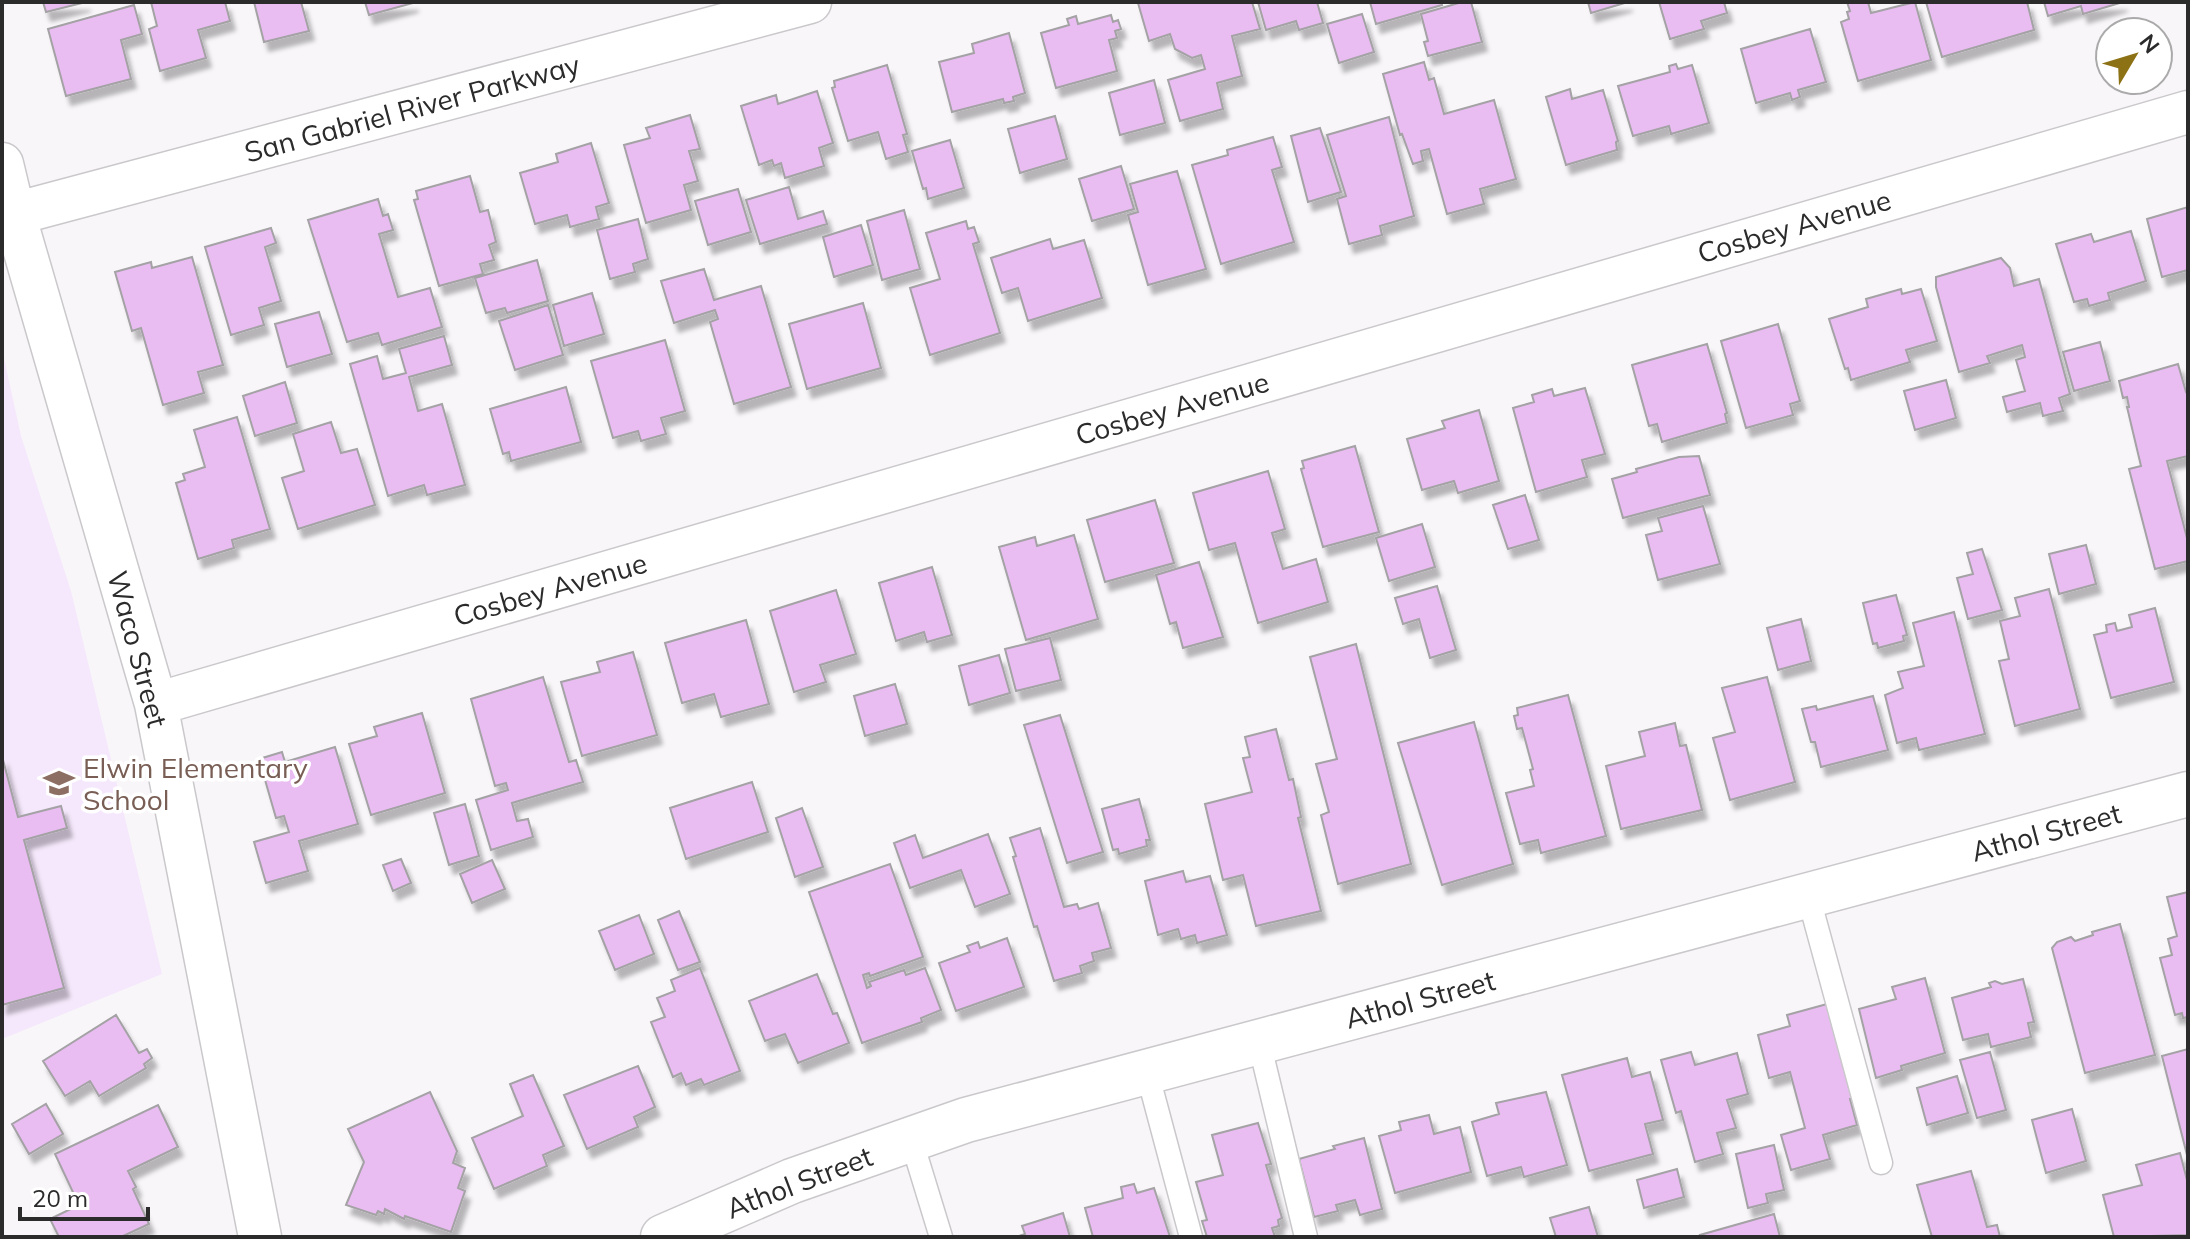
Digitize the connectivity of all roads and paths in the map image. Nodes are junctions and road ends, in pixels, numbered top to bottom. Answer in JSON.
{"nodes":[{"id":1,"x":810,"y":2,"type":"edge"},
{"id":2,"x":2188,"y":112,"type":"edge"},
{"id":3,"x":2,"y":164,"type":"edge"},
{"id":4,"x":14,"y":214,"type":"junction"},
{"id":5,"x":156,"y":704,"type":"junction"},
{"id":6,"x":2188,"y":794,"type":"edge"},
{"id":7,"x":1808,"y":895,"type":"junction"},
{"id":8,"x":1259,"y":1042,"type":"junction"},
{"id":9,"x":1147,"y":1072,"type":"junction"},
{"id":10,"x":911,"y":1139,"type":"junction"},
{"id":11,"x":1881,"y":1163,"type":"dead end"},
{"id":12,"x":260,"y":1237,"type":"edge"},
{"id":13,"x":663,"y":1237,"type":"edge"},
{"id":14,"x":941,"y":1237,"type":"edge"},
{"id":15,"x":1191,"y":1237,"type":"edge"},
{"id":16,"x":1306,"y":1237,"type":"edge"}],
"edges":[{"from":1,"to":4,"type":"street","name":"San Gabriel River Parkway"},
{"from":2,"to":5,"type":"street","name":"Cosbey Avenue"},
{"from":3,"to":4,"type":"street","name":"Waco Street"},
{"from":4,"to":5,"type":"street","name":"Waco Street"},
{"from":5,"to":12,"type":"street","name":"Waco Street"},
{"from":6,"to":7,"type":"street","name":"Athol Street"},
{"from":7,"to":8,"type":"street","name":"Athol Street"},
{"from":7,"to":11,"type":"lane"},
{"from":8,"to":9,"type":"street","name":"Athol Street"},
{"from":8,"to":16,"type":"lane"},
{"from":9,"to":10,"type":"street","name":"Athol Street"},
{"from":9,"to":15,"type":"lane"},
{"from":10,"to":13,"type":"street","name":"Athol Street"},
{"from":10,"to":14,"type":"lane"}]}
